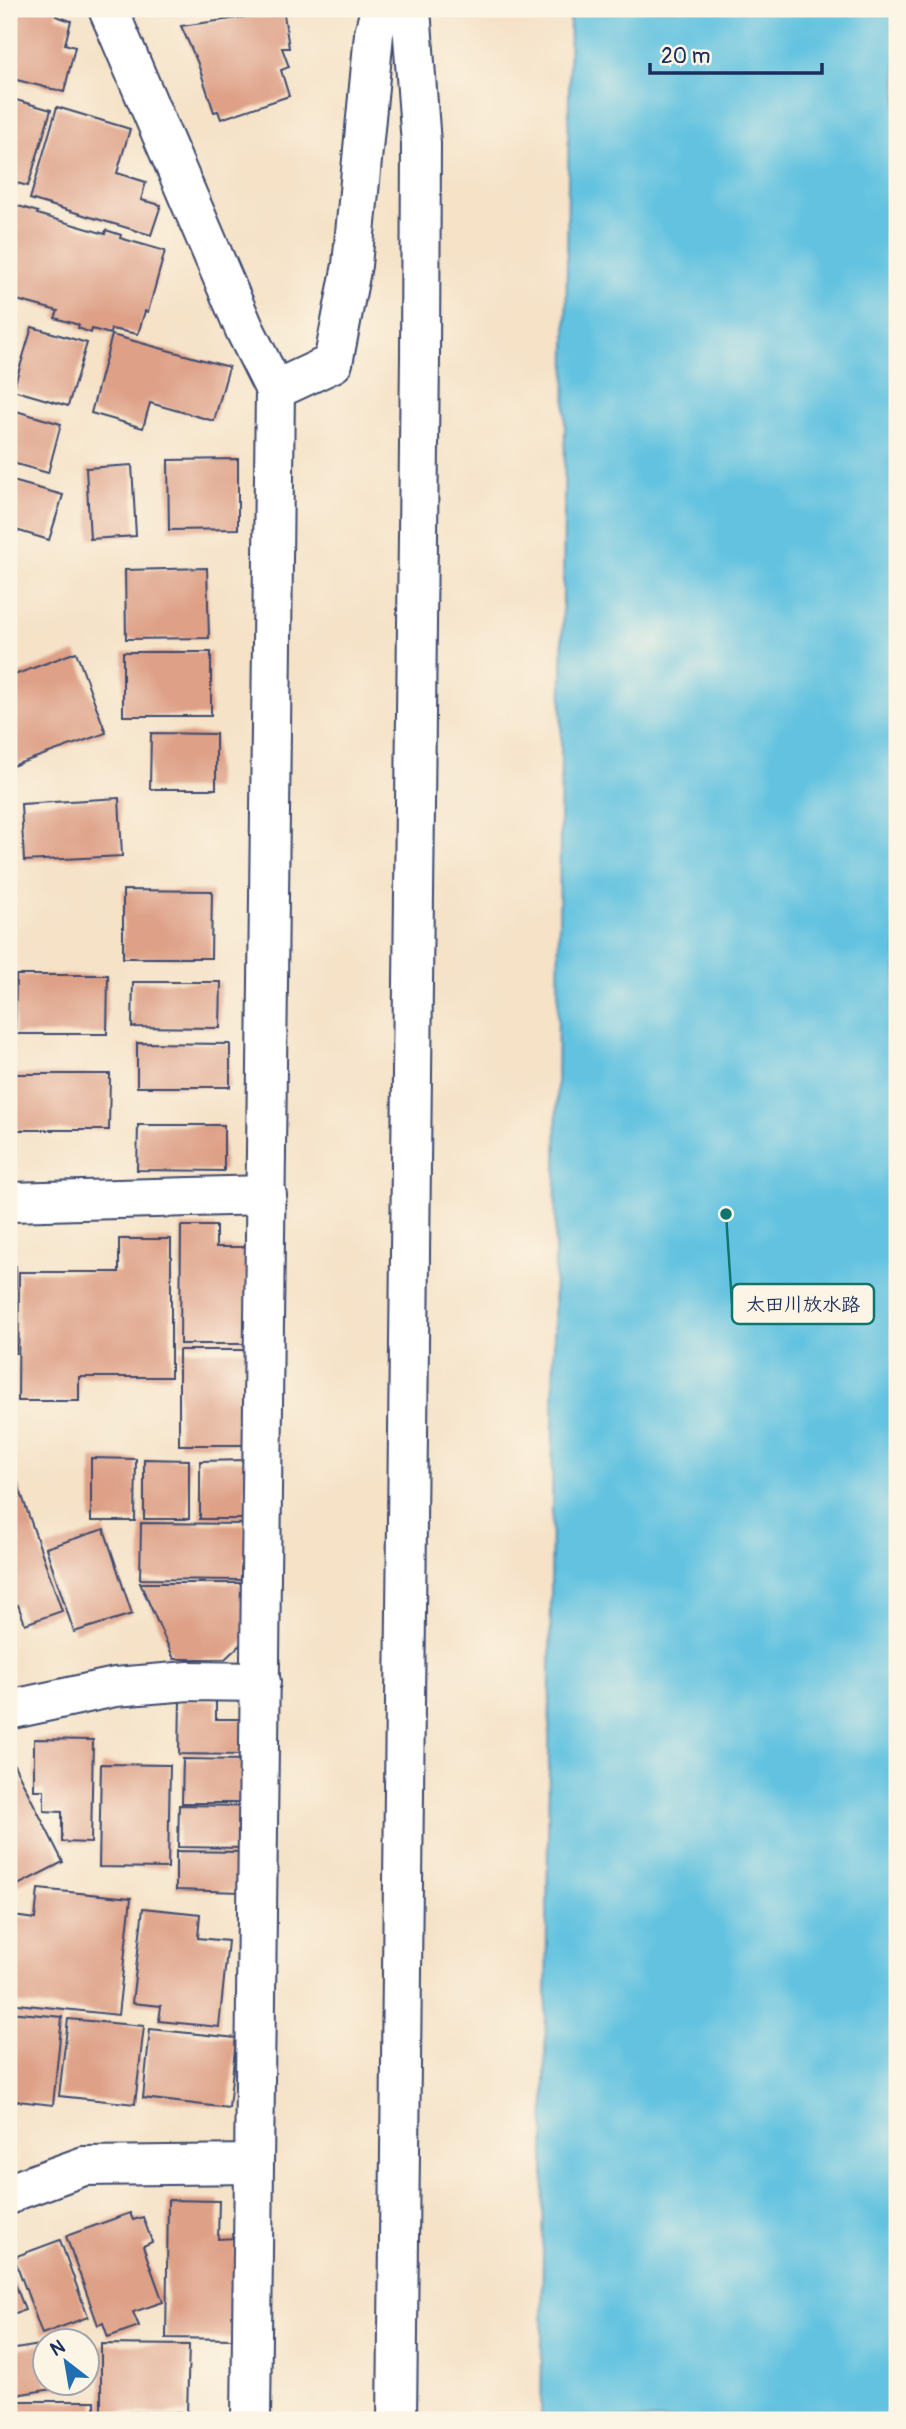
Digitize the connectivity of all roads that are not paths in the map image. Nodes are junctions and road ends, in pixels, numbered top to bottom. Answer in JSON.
{"nodes":[{"id":1,"x":108,"y":9,"type":"edge"},
{"id":2,"x":380,"y":9,"type":"edge"},
{"id":3,"x":411,"y":9,"type":"edge"},
{"id":4,"x":275,"y":390,"type":"junction"},
{"id":5,"x":267,"y":1195,"type":"junction"},
{"id":6,"x":9,"y":1202,"type":"edge"},
{"id":7,"x":261,"y":1682,"type":"junction"},
{"id":8,"x":9,"y":1710,"type":"edge"},
{"id":9,"x":253,"y":2164,"type":"junction"},
{"id":10,"x":9,"y":2195,"type":"edge"},
{"id":11,"x":251,"y":2420,"type":"edge"},
{"id":12,"x":397,"y":2420,"type":"edge"}],
"edges":[{"from":1,"to":4,"type":"street"},
{"from":2,"to":4,"type":"street"},
{"from":3,"to":12,"type":"street"},
{"from":4,"to":5,"type":"street"},
{"from":5,"to":6,"type":"street"},
{"from":5,"to":7,"type":"street"},
{"from":7,"to":8,"type":"street"},
{"from":7,"to":9,"type":"street"},
{"from":9,"to":10,"type":"street"},
{"from":9,"to":11,"type":"street"}]}
